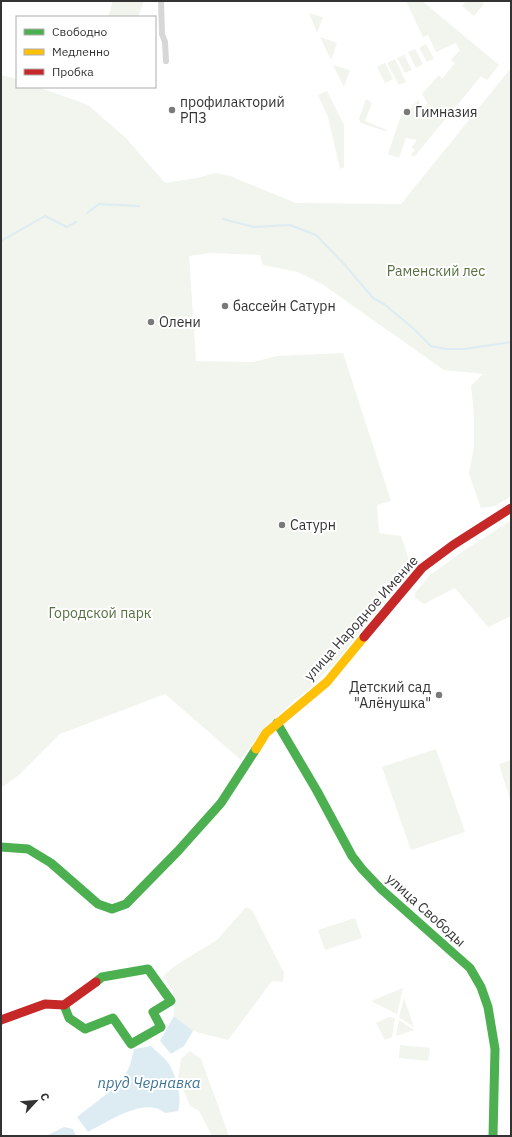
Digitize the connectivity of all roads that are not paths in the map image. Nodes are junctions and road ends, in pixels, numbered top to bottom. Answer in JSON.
{"nodes":[{"id":1,"x":161,"y":1,"type":"edge"},
{"id":2,"x":166,"y":61,"type":"dead end"},
{"id":3,"x":511,"y":508,"type":"edge"},
{"id":4,"x":277,"y":723,"type":"junction"},
{"id":5,"x":1,"y":847,"type":"edge"},
{"id":6,"x":64,"y":1005,"type":"junction"},
{"id":7,"x":1,"y":1020,"type":"edge"},
{"id":8,"x":493,"y":1136,"type":"edge"}],
"edges":[{"from":1,"to":2,"type":"street"},
{"from":3,"to":4,"type":"street","name":"улица Народное Имение"},
{"from":4,"to":5,"type":"street","name":"улица Народное Имение"},
{"from":4,"to":8,"type":"street","name":"улица Свободы"},
{"from":6,"to":6,"type":"street"},
{"from":6,"to":7,"type":"street"}]}
